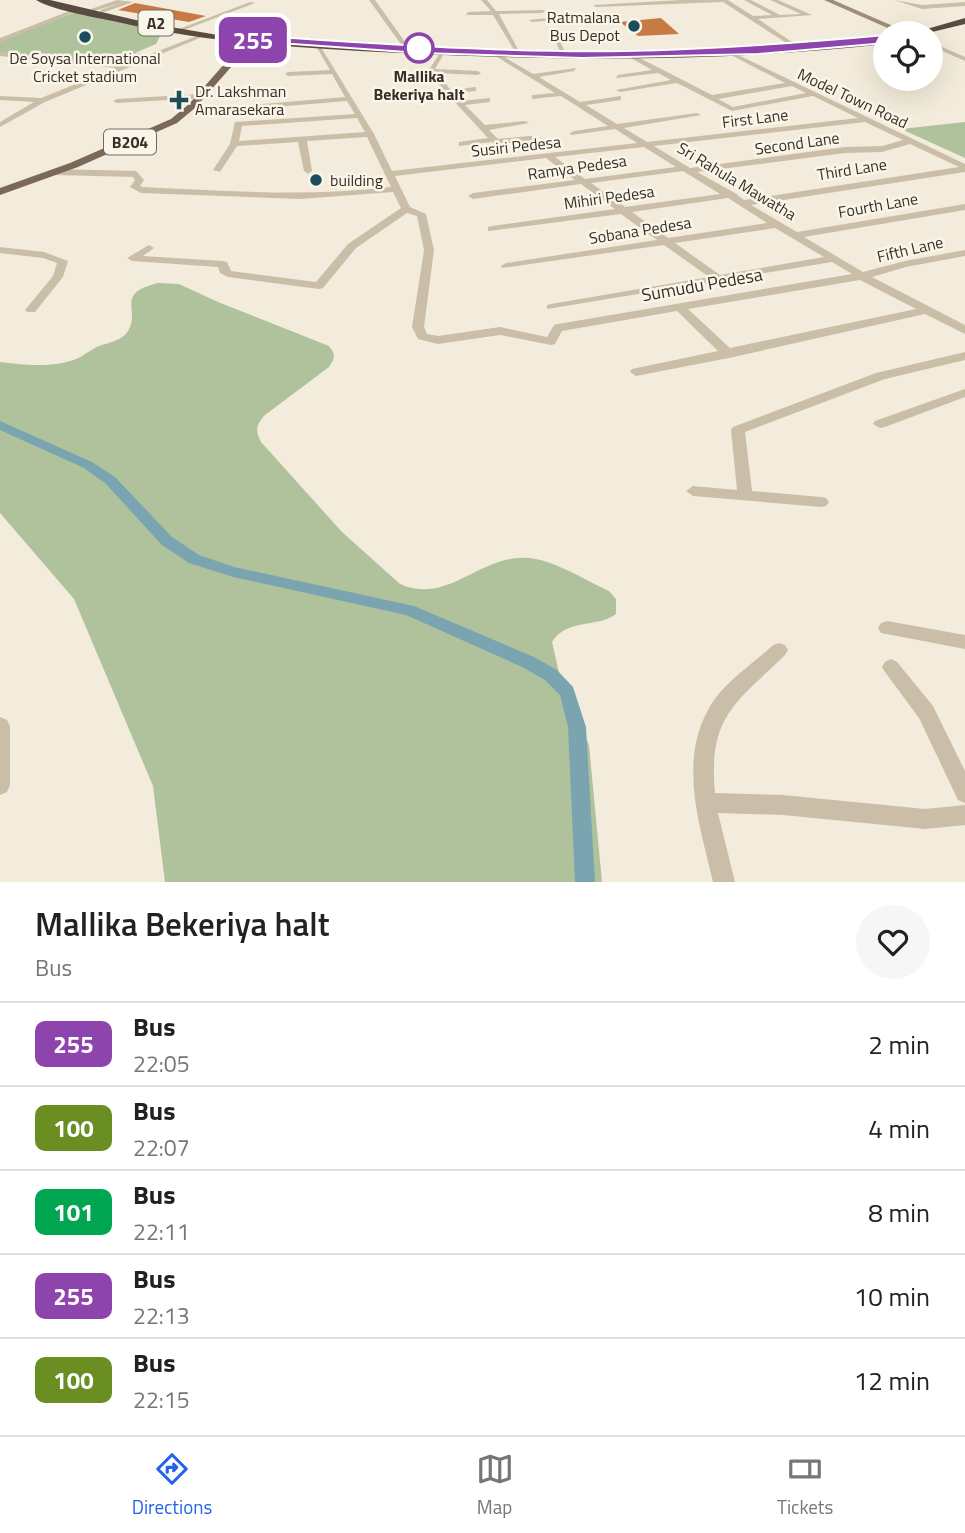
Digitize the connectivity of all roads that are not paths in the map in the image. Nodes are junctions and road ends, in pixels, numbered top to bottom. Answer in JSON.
{"nodes":[{"id":1,"x":51,"y":0,"type":"edge"},
{"id":2,"x":124,"y":0,"type":"edge"},
{"id":3,"x":372,"y":0,"type":"edge"},
{"id":4,"x":747,"y":0,"type":"edge"},
{"id":5,"x":773,"y":0,"type":"edge"},
{"id":6,"x":827,"y":0,"type":"edge"},
{"id":7,"x":897,"y":0,"type":"edge"},
{"id":8,"x":958,"y":0,"type":"edge"},
{"id":9,"x":680,"y":1,"type":"edge"},
{"id":10,"x":486,"y":2,"type":"edge"},
{"id":11,"x":252,"y":3,"type":"dead end"},
{"id":12,"x":528,"y":3,"type":"dead end"},
{"id":13,"x":965,"y":3,"type":"edge"},
{"id":14,"x":596,"y":5,"type":"dead end"},
{"id":15,"x":79,"y":7,"type":"junction"},
{"id":16,"x":97,"y":8,"type":"edge"},
{"id":17,"x":543,"y":11,"type":"dead end"},
{"id":18,"x":495,"y":13,"type":"junction"},
{"id":19,"x":468,"y":14,"type":"dead end"},
{"id":20,"x":781,"y":17,"type":"junction"},
{"id":21,"x":566,"y":18,"type":"dead end"},
{"id":22,"x":751,"y":18,"type":"junction"},
{"id":23,"x":500,"y":22,"type":"junction"},
{"id":24,"x":965,"y":23,"type":"edge"},
{"id":25,"x":873,"y":27,"type":"edge"},
{"id":26,"x":943,"y":28,"type":"edge"},
{"id":27,"x":183,"y":29,"type":"junction"},
{"id":28,"x":943,"y":30,"type":"edge"},
{"id":29,"x":553,"y":33,"type":"dead end"},
{"id":30,"x":204,"y":36,"type":"junction"},
{"id":31,"x":873,"y":37,"type":"edge"},
{"id":32,"x":255,"y":39,"type":"junction"},
{"id":33,"x":0,"y":40,"type":"edge"},
{"id":34,"x":319,"y":46,"type":"junction"},
{"id":35,"x":797,"y":47,"type":"junction"},
{"id":36,"x":405,"y":49,"type":"junction"},
{"id":37,"x":943,"y":49,"type":"edge"},
{"id":38,"x":442,"y":52,"type":"junction"},
{"id":39,"x":518,"y":52,"type":"junction"},
{"id":40,"x":564,"y":52,"type":"junction"},
{"id":41,"x":730,"y":53,"type":"junction"},
{"id":42,"x":0,"y":54,"type":"edge"},
{"id":43,"x":496,"y":54,"type":"junction"},
{"id":44,"x":625,"y":54,"type":"junction"},
{"id":45,"x":965,"y":59,"type":"edge"},
{"id":46,"x":124,"y":66,"type":"junction"},
{"id":47,"x":574,"y":69,"type":"dead end"},
{"id":48,"x":431,"y":71,"type":"junction"},
{"id":49,"x":658,"y":71,"type":"junction"},
{"id":50,"x":334,"y":72,"type":"junction"},
{"id":51,"x":478,"y":73,"type":"dead end"},
{"id":52,"x":288,"y":74,"type":"dead end"},
{"id":53,"x":531,"y":76,"type":"junction"},
{"id":54,"x":618,"y":77,"type":"dead end"},
{"id":55,"x":676,"y":81,"type":"junction"},
{"id":56,"x":790,"y":84,"type":"junction"},
{"id":57,"x":689,"y":88,"type":"junction"},
{"id":58,"x":473,"y":89,"type":"dead end"},
{"id":59,"x":451,"y":94,"type":"junction"},
{"id":60,"x":563,"y":94,"type":"junction"},
{"id":61,"x":641,"y":94,"type":"dead end"},
{"id":62,"x":813,"y":94,"type":"junction"},
{"id":63,"x":200,"y":96,"type":"junction"},
{"id":64,"x":535,"y":97,"type":"dead end"},
{"id":65,"x":709,"y":97,"type":"junction"},
{"id":66,"x":0,"y":98,"type":"edge"},
{"id":67,"x":435,"y":98,"type":"dead end"},
{"id":68,"x":349,"y":99,"type":"junction"},
{"id":69,"x":42,"y":100,"type":"junction"},
{"id":70,"x":486,"y":100,"type":"dead end"},
{"id":71,"x":117,"y":101,"type":"dead end"},
{"id":72,"x":461,"y":103,"type":"junction"},
{"id":73,"x":579,"y":104,"type":"junction"},
{"id":74,"x":251,"y":107,"type":"dead end"},
{"id":75,"x":732,"y":109,"type":"junction"},
{"id":76,"x":697,"y":115,"type":"dead end"},
{"id":77,"x":358,"y":116,"type":"junction"},
{"id":78,"x":750,"y":118,"type":"dead end"},
{"id":79,"x":868,"y":119,"type":"junction"},
{"id":80,"x":525,"y":123,"type":"dead end"},
{"id":81,"x":0,"y":125,"type":"edge"},
{"id":82,"x":616,"y":127,"type":"junction"},
{"id":83,"x":483,"y":128,"type":"junction"},
{"id":84,"x":574,"y":133,"type":"dead end"},
{"id":85,"x":370,"y":134,"type":"junction"},
{"id":86,"x":529,"y":138,"type":"dead end"},
{"id":87,"x":302,"y":139,"type":"junction"},
{"id":88,"x":910,"y":141,"type":"junction"},
{"id":89,"x":497,"y":143,"type":"junction"},
{"id":90,"x":234,"y":144,"type":"junction"},
{"id":91,"x":462,"y":144,"type":"dead end"},
{"id":92,"x":645,"y":145,"type":"junction"},
{"id":93,"x":548,"y":157,"type":"junction"},
{"id":94,"x":965,"y":168,"type":"edge"},
{"id":95,"x":217,"y":170,"type":"dead end"},
{"id":96,"x":686,"y":170,"type":"junction"},
{"id":97,"x":56,"y":172,"type":"junction"},
{"id":98,"x":308,"y":172,"type":"dead end"},
{"id":99,"x":388,"y":174,"type":"junction"},
{"id":100,"x":583,"y":182,"type":"junction"},
{"id":101,"x":395,"y":189,"type":"junction"},
{"id":102,"x":0,"y":192,"type":"edge"},
{"id":103,"x":732,"y":195,"type":"junction"},
{"id":104,"x":473,"y":197,"type":"dead end"},
{"id":105,"x":744,"y":203,"type":"junction"},
{"id":106,"x":965,"y":207,"type":"edge"},
{"id":107,"x":407,"y":209,"type":"junction"},
{"id":108,"x":621,"y":211,"type":"junction"},
{"id":109,"x":779,"y":225,"type":"junction"},
{"id":110,"x":492,"y":229,"type":"dead end"},
{"id":111,"x":797,"y":235,"type":"junction"},
{"id":112,"x":665,"y":242,"type":"junction"},
{"id":113,"x":149,"y":248,"type":"dead end"},
{"id":114,"x":0,"y":250,"type":"edge"},
{"id":115,"x":965,"y":253,"type":"edge"},
{"id":116,"x":833,"y":259,"type":"junction"},
{"id":117,"x":506,"y":266,"type":"dead end"},
{"id":118,"x":862,"y":276,"type":"junction"},
{"id":119,"x":717,"y":278,"type":"junction"},
{"id":120,"x":551,"y":307,"type":"dead end"},
{"id":121,"x":679,"y":307,"type":"junction"},
{"id":122,"x":31,"y":310,"type":"dead end"},
{"id":123,"x":927,"y":310,"type":"junction"},
{"id":124,"x":965,"y":330,"type":"edge"},
{"id":125,"x":729,"y":354,"type":"junction"},
{"id":126,"x":965,"y":356,"type":"edge"},
{"id":127,"x":636,"y":372,"type":"dead end"},
{"id":128,"x":965,"y":393,"type":"edge"},
{"id":129,"x":880,"y":424,"type":"dead end"},
{"id":130,"x":693,"y":491,"type":"dead end"},
{"id":131,"x":745,"y":495,"type":"junction"},
{"id":132,"x":821,"y":502,"type":"dead end"},
{"id":133,"x":887,"y":628,"type":"dead end"},
{"id":134,"x":965,"y":642,"type":"edge"},
{"id":135,"x":779,"y":650,"type":"dead end"},
{"id":136,"x":891,"y":667,"type":"dead end"},
{"id":137,"x":0,"y":726,"type":"edge"},
{"id":138,"x":0,"y":785,"type":"edge"},
{"id":139,"x":965,"y":793,"type":"edge"},
{"id":140,"x":706,"y":803,"type":"junction"},
{"id":141,"x":965,"y":815,"type":"edge"},
{"id":142,"x":724,"y":882,"type":"edge"}],
"edges":[{"from":1,"to":15,"type":"highway","number":"A2"},
{"from":2,"to":16,"type":"street"},
{"from":3,"to":36,"type":"street"},
{"from":4,"to":20,"type":"street"},
{"from":5,"to":20,"type":"street"},
{"from":6,"to":25,"type":"street"},
{"from":7,"to":13,"type":"street"},
{"from":8,"to":13,"type":"street"},
{"from":9,"to":14,"type":"street"},
{"from":9,"to":22,"type":"street"},
{"from":10,"to":12,"type":"street"},
{"from":10,"to":18,"type":"street"},
{"from":11,"to":27,"type":"street"},
{"from":15,"to":16,"type":"highway","number":"A2"},
{"from":15,"to":16,"type":"street"},
{"from":15,"to":33,"type":"street"},
{"from":16,"to":27,"type":"highway","number":"A2"},
{"from":16,"to":30,"type":"highway","number":"A2"},
{"from":17,"to":18,"type":"street"},
{"from":18,"to":19,"type":"street"},
{"from":18,"to":23,"type":"street"},
{"from":20,"to":22,"type":"street"},
{"from":21,"to":23,"type":"street"},
{"from":22,"to":35,"type":"street"},
{"from":23,"to":39,"type":"street"},
{"from":24,"to":26,"type":"highway"},
{"from":24,"to":28,"type":"highway"},
{"from":27,"to":32,"type":"highway","number":"A2"},
{"from":29,"to":40,"type":"street"},
{"from":30,"to":32,"type":"highway","number":"A2"},
{"from":30,"to":46,"type":"street"},
{"from":31,"to":35,"type":"highway","number":"A2"},
{"from":32,"to":34,"type":"highway","number":"A2"},
{"from":32,"to":36,"type":"highway","number":"A2"},
{"from":32,"to":63,"type":"main road","number":"B204"},
{"from":34,"to":36,"type":"highway","number":"A2"},
{"from":34,"to":50,"type":"street"},
{"from":35,"to":41,"type":"highway","number":"A2"},
{"from":35,"to":44,"type":"highway","number":"A2"},
{"from":36,"to":38,"type":"highway","number":"A2"},
{"from":36,"to":39,"type":"highway","number":"A2"},
{"from":37,"to":45,"type":"street"},
{"from":38,"to":43,"type":"highway","number":"A2"},
{"from":38,"to":48,"type":"street"},
{"from":39,"to":40,"type":"highway","number":"A2"},
{"from":40,"to":44,"type":"highway","number":"A2"},
{"from":41,"to":44,"type":"highway","number":"A2"},
{"from":41,"to":56,"type":"street","name":"Model Town Road"},
{"from":42,"to":46,"type":"street"},
{"from":43,"to":44,"type":"highway","number":"A2"},
{"from":43,"to":53,"type":"street","name":"Sri Rahula Mawatha"},
{"from":44,"to":49,"type":"street"},
{"from":46,"to":69,"type":"street"},
{"from":47,"to":53,"type":"street"},
{"from":48,"to":51,"type":"street"},
{"from":48,"to":59,"type":"street"},
{"from":49,"to":54,"type":"street"},
{"from":49,"to":55,"type":"street"},
{"from":50,"to":52,"type":"street"},
{"from":50,"to":68,"type":"street"},
{"from":53,"to":60,"type":"street","name":"Sri Rahula Mawatha"},
{"from":55,"to":57,"type":"street"},
{"from":55,"to":73,"type":"street"},
{"from":56,"to":62,"type":"street","name":"Model Town Road"},
{"from":56,"to":65,"type":"street"},
{"from":57,"to":61,"type":"street"},
{"from":57,"to":65,"type":"street"},
{"from":58,"to":59,"type":"street"},
{"from":59,"to":67,"type":"street"},
{"from":59,"to":72,"type":"street"},
{"from":60,"to":64,"type":"street"},
{"from":60,"to":73,"type":"street","name":"Sri Rahula Mawatha"},
{"from":62,"to":75,"type":"street"},
{"from":62,"to":79,"type":"street","name":"Model Town Road"},
{"from":63,"to":71,"type":"street"},
{"from":63,"to":97,"type":"main road","number":"B204"},
{"from":65,"to":75,"type":"street"},
{"from":66,"to":69,"type":"street"},
{"from":68,"to":74,"type":"street"},
{"from":68,"to":77,"type":"street"},
{"from":69,"to":81,"type":"street"},
{"from":70,"to":72,"type":"street"},
{"from":72,"to":83,"type":"street"},
{"from":73,"to":82,"type":"street","name":"Sri Rahula Mawatha"},
{"from":75,"to":78,"type":"street"},
{"from":76,"to":82,"type":"street"},
{"from":77,"to":85,"type":"street"},
{"from":77,"to":90,"type":"street"},
{"from":79,"to":88,"type":"street","name":"Model Town Road"},
{"from":79,"to":92,"type":"street","name":"First Lane"},
{"from":80,"to":83,"type":"street"},
{"from":82,"to":84,"type":"street"},
{"from":82,"to":92,"type":"street","name":"Sri Rahula Mawatha"},
{"from":83,"to":89,"type":"street"},
{"from":85,"to":87,"type":"street"},
{"from":85,"to":99,"type":"street"},
{"from":86,"to":89,"type":"street"},
{"from":87,"to":90,"type":"street"},
{"from":87,"to":98,"type":"street"},
{"from":88,"to":94,"type":"street","name":"Model Town Road"},
{"from":88,"to":96,"type":"street","name":"Second Lane"},
{"from":89,"to":91,"type":"street"},
{"from":90,"to":95,"type":"street"},
{"from":92,"to":93,"type":"street","name":"Susiri Pedesa"},
{"from":92,"to":96,"type":"street","name":"Sri Rahula Mawatha"},
{"from":93,"to":99,"type":"street","name":"Susiri Pedesa"},
{"from":93,"to":100,"type":"street"},
{"from":94,"to":105,"type":"street","name":"Third Lane"},
{"from":96,"to":100,"type":"street","name":"Ramya Pedesa"},
{"from":96,"to":103,"type":"street","name":"Sri Rahula Mawatha"},
{"from":97,"to":101,"type":"street"},
{"from":97,"to":102,"type":"main road","number":"B204"},
{"from":99,"to":101,"type":"street"},
{"from":100,"to":104,"type":"street","name":"Ramya Pedesa"},
{"from":100,"to":108,"type":"street"},
{"from":101,"to":107,"type":"street"},
{"from":103,"to":105,"type":"street","name":"Sri Rahula Mawatha"},
{"from":103,"to":108,"type":"street","name":"Mihiri Pedesa"},
{"from":105,"to":109,"type":"street","name":"Sri Rahula Mawatha"},
{"from":106,"to":111,"type":"street","name":"Fourth Lane"},
{"from":107,"to":113,"type":"street"},
{"from":107,"to":121,"type":"street","name":"Sumudu Pedesa"},
{"from":108,"to":110,"type":"street","name":"Mihiri Pedesa"},
{"from":108,"to":112,"type":"street"},
{"from":109,"to":111,"type":"street","name":"Sri Rahula Mawatha"},
{"from":109,"to":112,"type":"street","name":"Sobana Pedesa"},
{"from":111,"to":116,"type":"street","name":"Sri Rahula Mawatha"},
{"from":112,"to":117,"type":"street","name":"Sobana Pedesa"},
{"from":112,"to":119,"type":"street"},
{"from":114,"to":122,"type":"street"},
{"from":115,"to":118,"type":"street","name":"Fifth Lane"},
{"from":116,"to":118,"type":"street","name":"Sri Rahula Mawatha"},
{"from":116,"to":119,"type":"street"},
{"from":118,"to":121,"type":"street","name":"Sumudu Pedesa"},
{"from":118,"to":123,"type":"street","name":"Sri Rahula Mawatha"},
{"from":119,"to":120,"type":"street"},
{"from":121,"to":125,"type":"street"},
{"from":123,"to":124,"type":"street","name":"Sri Rahula Mawatha"},
{"from":123,"to":125,"type":"street"},
{"from":125,"to":127,"type":"street"},
{"from":126,"to":131,"type":"street"},
{"from":128,"to":129,"type":"street"},
{"from":130,"to":131,"type":"street"},
{"from":131,"to":132,"type":"street"},
{"from":133,"to":134,"type":"street"},
{"from":135,"to":140,"type":"street"},
{"from":136,"to":139,"type":"street"},
{"from":137,"to":138,"type":"street"},
{"from":140,"to":141,"type":"street"},
{"from":140,"to":142,"type":"street"}]}
